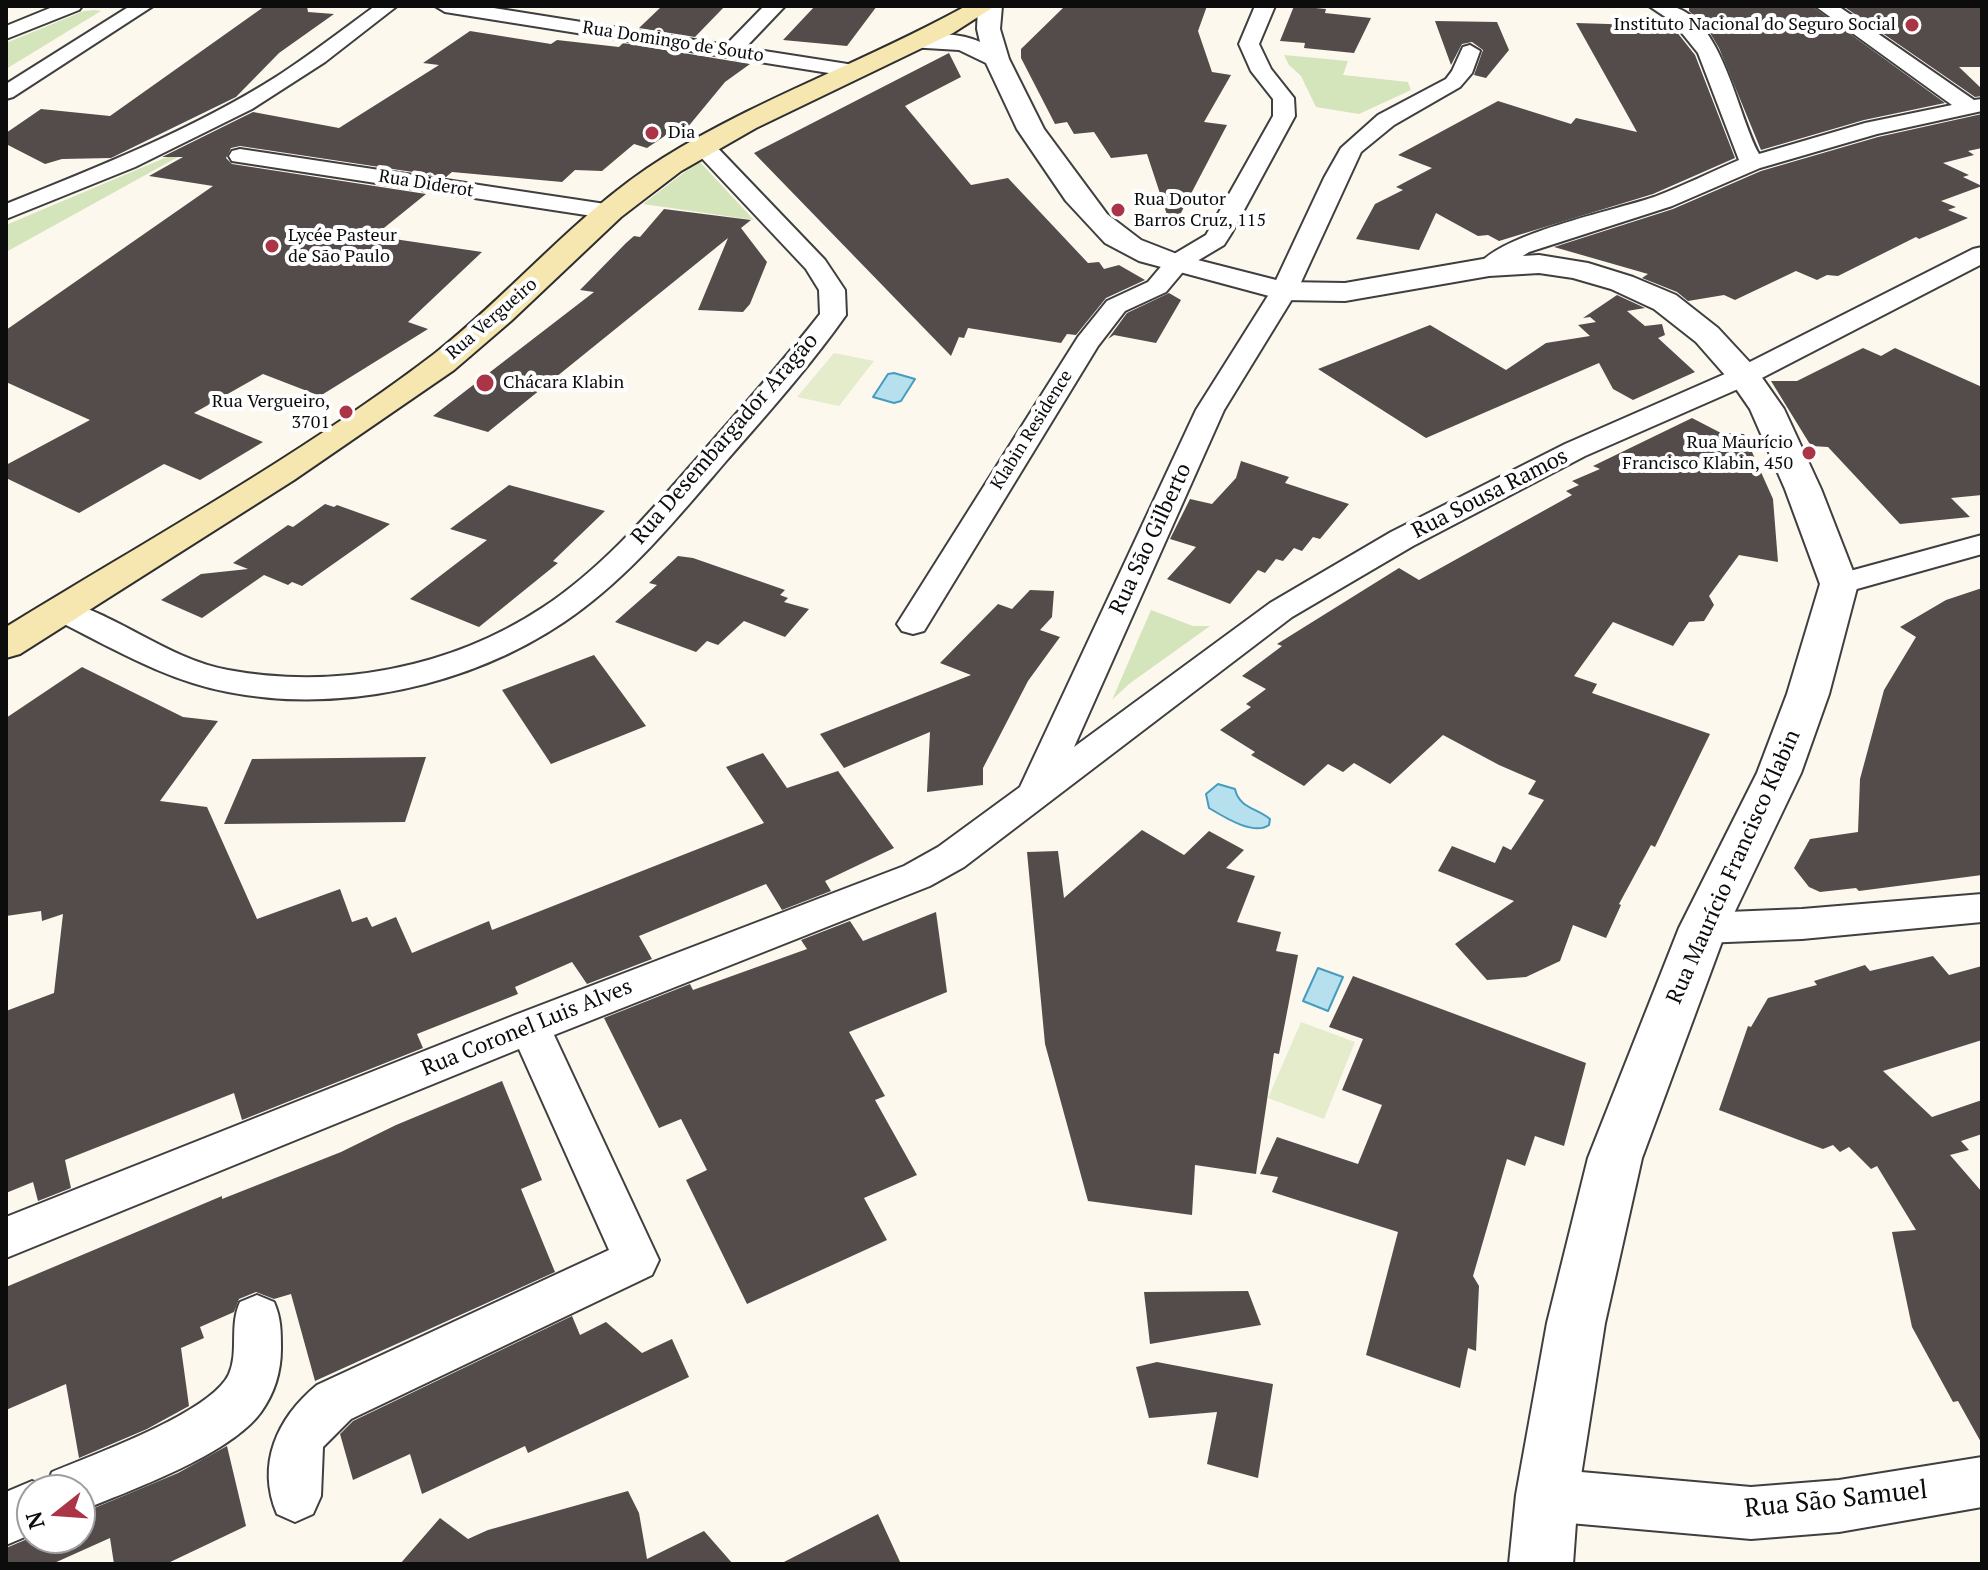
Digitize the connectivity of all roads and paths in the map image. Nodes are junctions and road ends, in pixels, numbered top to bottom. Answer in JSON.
{"nodes":[{"id":1,"x":72,"y":6,"type":"edge"},
{"id":2,"x":387,"y":6,"type":"edge"},
{"id":3,"x":445,"y":6,"type":"edge"},
{"id":4,"x":584,"y":6,"type":"edge"},
{"id":5,"x":775,"y":6,"type":"edge"},
{"id":6,"x":983,"y":6,"type":"edge"},
{"id":7,"x":990,"y":6,"type":"edge"},
{"id":8,"x":1265,"y":6,"type":"edge"},
{"id":9,"x":1659,"y":6,"type":"edge"},
{"id":10,"x":1825,"y":6,"type":"edge"},
{"id":11,"x":138,"y":8,"type":"edge"},
{"id":12,"x":565,"y":24,"type":"junction"},
{"id":13,"x":6,"y":33,"type":"edge"},
{"id":14,"x":918,"y":42,"type":"junction"},
{"id":15,"x":1470,"y":51,"type":"dead end"},
{"id":16,"x":730,"y":52,"type":"junction"},
{"id":17,"x":996,"y":59,"type":"junction"},
{"id":18,"x":854,"y":71,"type":"junction"},
{"id":19,"x":6,"y":93,"type":"edge"},
{"id":20,"x":1975,"y":106,"type":"edge"},
{"id":21,"x":703,"y":146,"type":"junction"},
{"id":22,"x":240,"y":156,"type":"dead end"},
{"id":23,"x":1752,"y":163,"type":"junction"},
{"id":24,"x":6,"y":212,"type":"edge"},
{"id":25,"x":612,"y":212,"type":"junction"},
{"id":26,"x":1215,"y":240,"type":"junction"},
{"id":27,"x":1564,"y":254,"type":"junction"},
{"id":28,"x":1982,"y":254,"type":"edge"},
{"id":29,"x":1178,"y":262,"type":"junction"},
{"id":30,"x":1235,"y":278,"type":"junction"},
{"id":31,"x":1284,"y":291,"type":"junction"},
{"id":32,"x":1744,"y":376,"type":"junction"},
{"id":33,"x":1982,"y":544,"type":"edge"},
{"id":34,"x":1839,"y":584,"type":"junction"},
{"id":35,"x":61,"y":610,"type":"junction"},
{"id":36,"x":913,"y":624,"type":"dead end"},
{"id":37,"x":6,"y":645,"type":"edge"},
{"id":38,"x":1034,"y":796,"type":"junction"},
{"id":39,"x":1982,"y":908,"type":"edge"},
{"id":40,"x":1703,"y":928,"type":"junction"},
{"id":41,"x":530,"y":1027,"type":"junction"},
{"id":42,"x":6,"y":1238,"type":"edge"},
{"id":43,"x":257,"y":1317,"type":"dead end"},
{"id":44,"x":96,"y":1478,"type":"edge"},
{"id":45,"x":1982,"y":1482,"type":"edge"},
{"id":46,"x":1547,"y":1495,"type":"junction"},
{"id":47,"x":295,"y":1496,"type":"dead end"},
{"id":48,"x":1541,"y":1564,"type":"edge"}],
"edges":[{"from":1,"to":13,"type":"street"},
{"from":2,"to":24,"type":"street"},
{"from":3,"to":12,"type":"street","name":"Rua Domingo de Souto"},
{"from":4,"to":12,"type":"street"},
{"from":5,"to":16,"type":"street"},
{"from":6,"to":14,"type":"main road","name":"Rua Vergueiro"},
{"from":7,"to":17,"type":"street"},
{"from":8,"to":26,"type":"street"},
{"from":9,"to":23,"type":"street"},
{"from":10,"to":20,"type":"street"},
{"from":11,"to":19,"type":"street"},
{"from":12,"to":16,"type":"street","name":"Rua Domingo de Souto"},
{"from":14,"to":17,"type":"street"},
{"from":14,"to":18,"type":"main road","name":"Rua Vergueiro"},
{"from":15,"to":31,"type":"street","name":"Rua São Gilberto"},
{"from":16,"to":18,"type":"street","name":"Rua Domingo de Souto"},
{"from":17,"to":29,"type":"street"},
{"from":18,"to":21,"type":"main road","name":"Rua Vergueiro"},
{"from":20,"to":23,"type":"street"},
{"from":21,"to":25,"type":"main road","name":"Rua Vergueiro"},
{"from":21,"to":35,"type":"street","name":"Rua Desembargador Aragão"},
{"from":22,"to":25,"type":"street","name":"Rua Diderot"},
{"from":23,"to":27,"type":"street"},
{"from":25,"to":35,"type":"main road","name":"Rua Vergueiro"},
{"from":26,"to":29,"type":"street","name":"Klabin Residence"},
{"from":26,"to":30,"type":"street"},
{"from":27,"to":31,"type":"street"},
{"from":27,"to":32,"type":"street"},
{"from":28,"to":32,"type":"street","name":"Rua Sousa Ramos"},
{"from":29,"to":30,"type":"street"},
{"from":29,"to":36,"type":"street","name":"Klabin Residence"},
{"from":30,"to":31,"type":"street"},
{"from":31,"to":38,"type":"street","name":"Rua São Gilberto"},
{"from":32,"to":34,"type":"street"},
{"from":32,"to":38,"type":"street","name":"Rua Sousa Ramos"},
{"from":33,"to":34,"type":"street"},
{"from":34,"to":40,"type":"street","name":"Rua Maurício Francisco Klabin"},
{"from":35,"to":37,"type":"main road","name":"Rua Vergueiro"},
{"from":38,"to":41,"type":"street","name":"Rua Coronel Luis Alves"},
{"from":39,"to":40,"type":"street"},
{"from":40,"to":46,"type":"street","name":"Rua Maurício Francisco Klabin"},
{"from":41,"to":42,"type":"street","name":"Rua Coronel Luis Alves"},
{"from":41,"to":47,"type":"street"},
{"from":43,"to":44,"type":"street"},
{"from":45,"to":46,"type":"street","name":"Rua São Samuel"},
{"from":46,"to":48,"type":"street","name":"Rua Maurício Francisco Klabin"}]}
